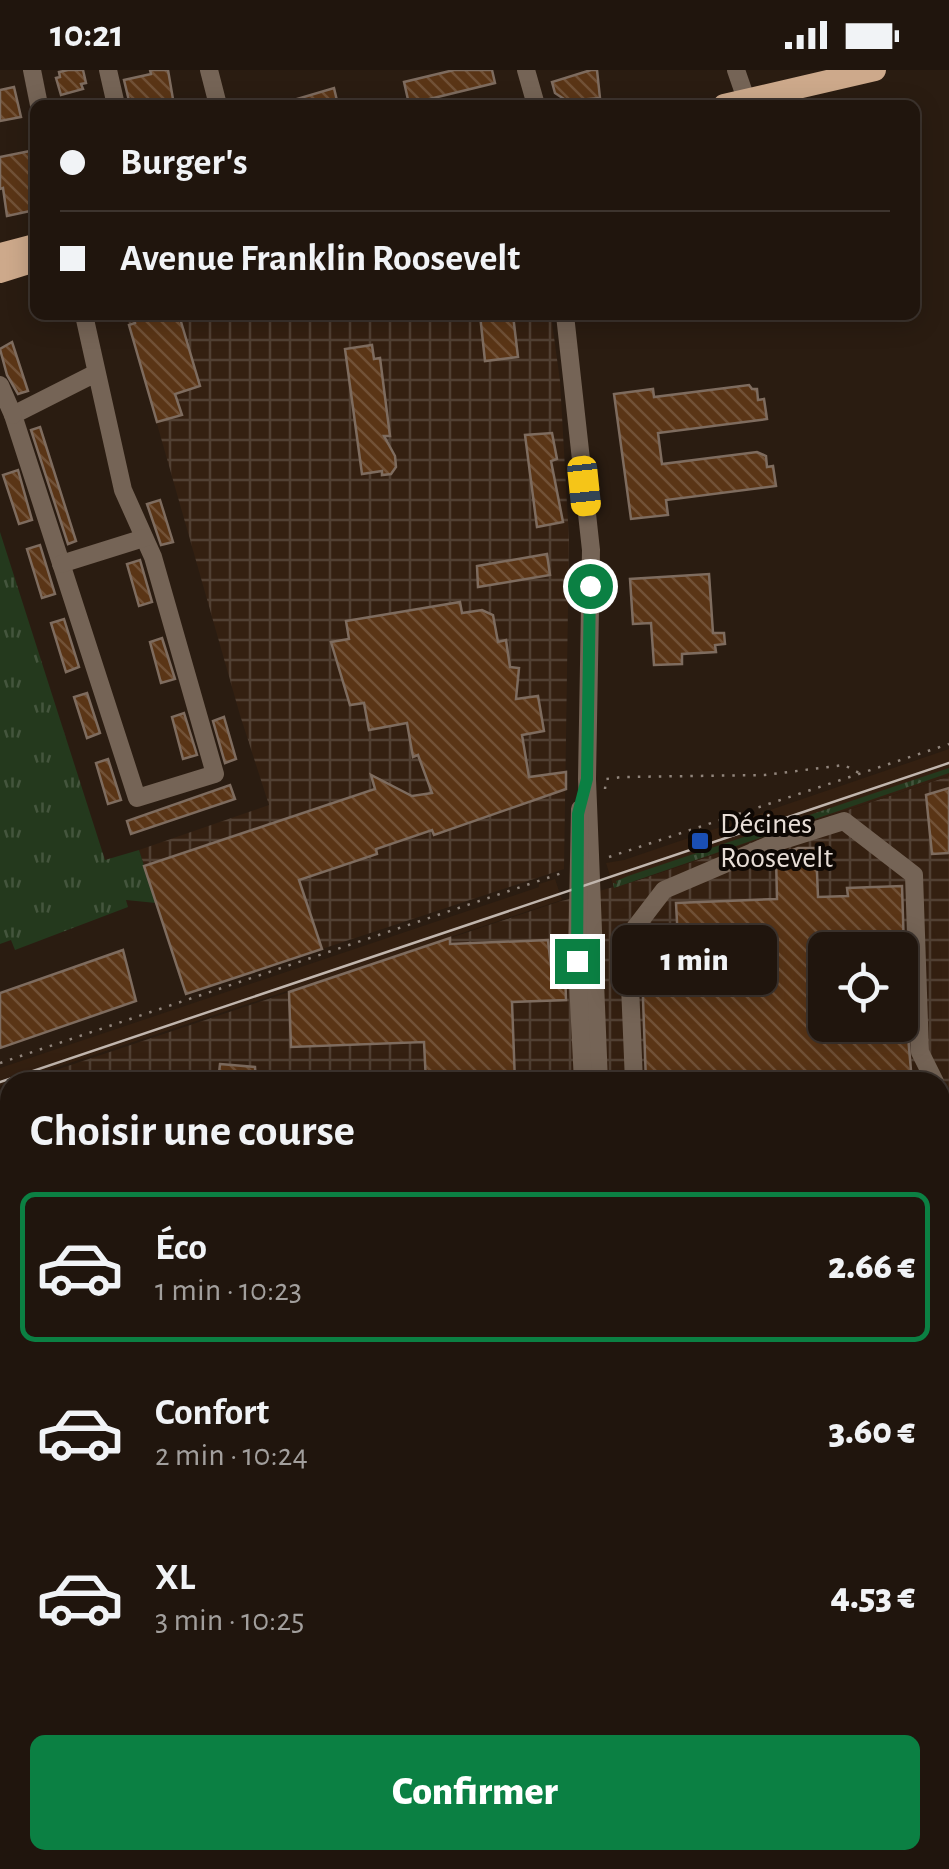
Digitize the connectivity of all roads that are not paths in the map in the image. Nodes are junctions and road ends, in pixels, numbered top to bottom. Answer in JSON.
{"nodes":[{"id":1,"x":32,"y":70,"type":"edge"},
{"id":2,"x":108,"y":70,"type":"edge"},
{"id":3,"x":209,"y":70,"type":"edge"},
{"id":4,"x":526,"y":70,"type":"edge"},
{"id":5,"x":736,"y":70,"type":"edge"},
{"id":6,"x":875,"y":70,"type":"edge"},
{"id":7,"x":39,"y":100,"type":"edge"},
{"id":8,"x":115,"y":100,"type":"edge"},
{"id":9,"x":217,"y":100,"type":"edge"},
{"id":10,"x":535,"y":100,"type":"edge"},
{"id":11,"x":735,"y":100,"type":"edge"},
{"id":12,"x":744,"y":100,"type":"edge"},
{"id":13,"x":30,"y":246,"type":"edge"},
{"id":14,"x":0,"y":254,"type":"edge"},
{"id":15,"x":30,"y":262,"type":"edge"},
{"id":16,"x":0,"y":272,"type":"edge"},
{"id":17,"x":85,"y":320,"type":"edge"},
{"id":18,"x":566,"y":320,"type":"edge"},
{"id":19,"x":96,"y":374,"type":"junction"},
{"id":20,"x":0,"y":386,"type":"edge"},
{"id":21,"x":13,"y":415,"type":"junction"},
{"id":22,"x":144,"y":538,"type":"junction"},
{"id":23,"x":61,"y":564,"type":"junction"},
{"id":24,"x":584,"y":923,"type":"junction"},
{"id":25,"x":583,"y":1072,"type":"edge"},
{"id":26,"x":598,"y":1072,"type":"edge"},
{"id":27,"x":634,"y":1072,"type":"edge"},
{"id":28,"x":930,"y":1072,"type":"edge"}],
"edges":[{"from":1,"to":7,"type":"street"},
{"from":2,"to":8,"type":"street"},
{"from":3,"to":9,"type":"street"},
{"from":4,"to":10,"type":"street"},
{"from":5,"to":11,"type":"street"},
{"from":6,"to":12,"type":"main road"},
{"from":13,"to":14,"type":"main road"},
{"from":15,"to":16,"type":"main road"},
{"from":17,"to":19,"type":"street"},
{"from":18,"to":24,"type":"street"},
{"from":19,"to":21,"type":"street"},
{"from":19,"to":22,"type":"street"},
{"from":20,"to":21,"type":"street"},
{"from":21,"to":23,"type":"street"},
{"from":22,"to":23,"type":"street"},
{"from":22,"to":23,"type":"street"},
{"from":24,"to":25,"type":"street"},
{"from":24,"to":26,"type":"street"},
{"from":27,"to":28,"type":"street"}]}
